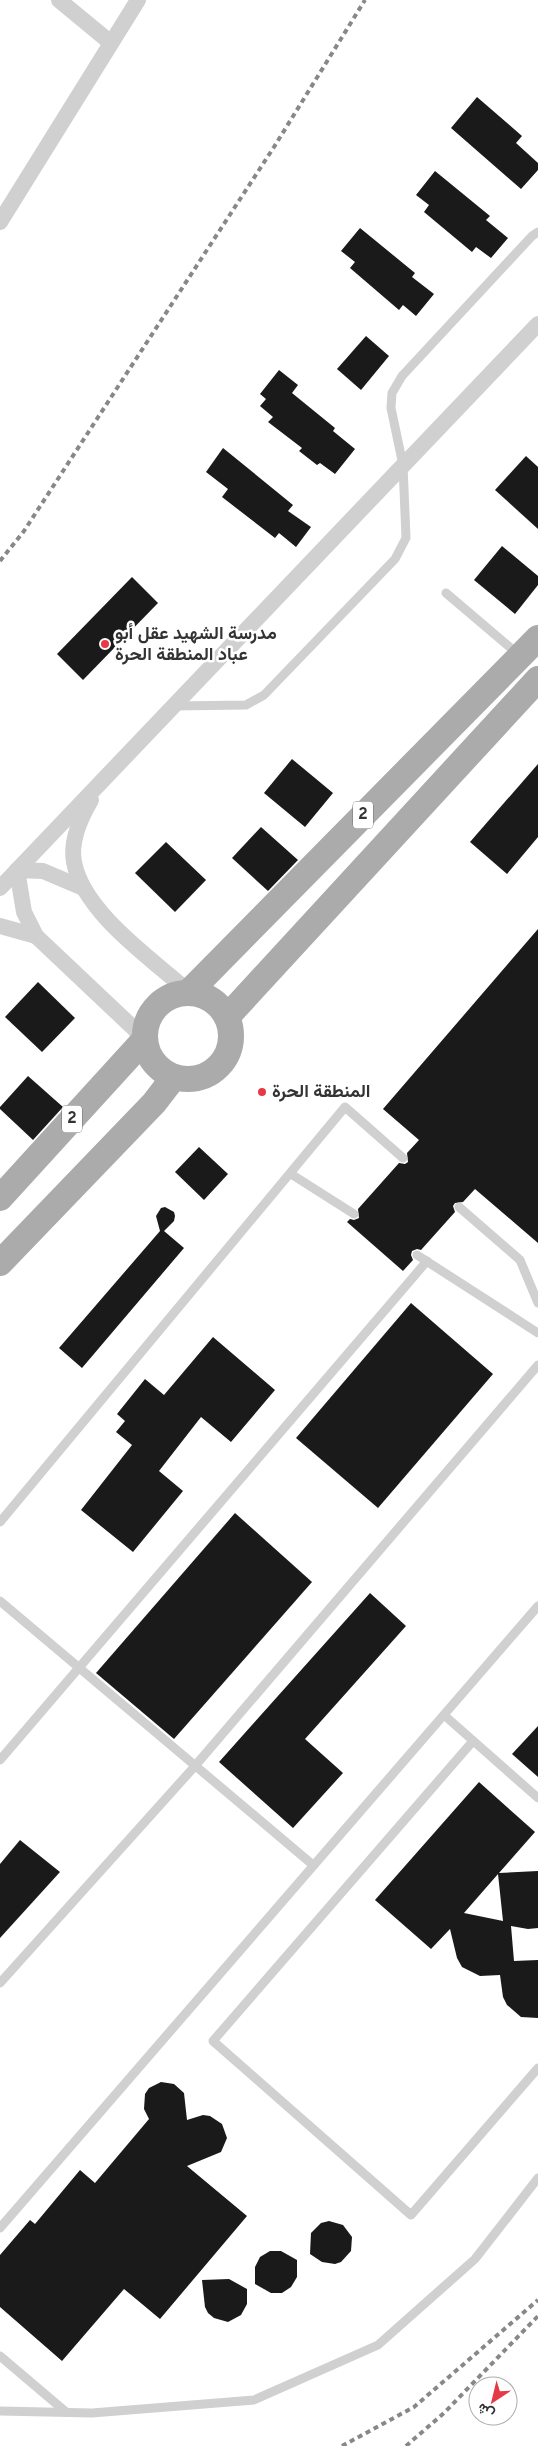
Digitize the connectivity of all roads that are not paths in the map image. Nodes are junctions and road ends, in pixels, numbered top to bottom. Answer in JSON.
{"nodes":[{"id":1,"x":60,"y":0,"type":"edge"},
{"id":2,"x":138,"y":0,"type":"edge"},
{"id":3,"x":111,"y":43,"type":"junction"},
{"id":4,"x":0,"y":222,"type":"edge"},
{"id":5,"x":538,"y":232,"type":"edge"},
{"id":6,"x":538,"y":324,"type":"edge"},
{"id":7,"x":403,"y":466,"type":"junction"},
{"id":8,"x":446,"y":593,"type":"dead end"},
{"id":9,"x":533,"y":642,"type":"edge"},
{"id":10,"x":538,"y":679,"type":"edge"},
{"id":11,"x":173,"y":706,"type":"junction"},
{"id":12,"x":102,"y":781,"type":"junction"},
{"id":13,"x":17,"y":870,"type":"junction"},
{"id":14,"x":0,"y":888,"type":"edge"},
{"id":15,"x":83,"y":888,"type":"junction"},
{"id":16,"x":0,"y":926,"type":"edge"},
{"id":17,"x":36,"y":936,"type":"junction"},
{"id":18,"x":189,"y":992,"type":"junction"},
{"id":19,"x":227,"y":1017,"type":"junction"},
{"id":20,"x":145,"y":1039,"type":"junction"},
{"id":21,"x":174,"y":1077,"type":"junction"},
{"id":22,"x":403,"y":1158,"type":"dead end"},
{"id":23,"x":291,"y":1174,"type":"junction"},
{"id":24,"x":0,"y":1198,"type":"edge"},
{"id":25,"x":459,"y":1207,"type":"dead end"},
{"id":26,"x":354,"y":1214,"type":"dead end"},
{"id":27,"x":417,"y":1255,"type":"dead end"},
{"id":28,"x":427,"y":1261,"type":"junction"},
{"id":29,"x":0,"y":1263,"type":"edge"},
{"id":30,"x":538,"y":1303,"type":"edge"},
{"id":31,"x":538,"y":1333,"type":"edge"},
{"id":32,"x":538,"y":1365,"type":"edge"},
{"id":33,"x":0,"y":1522,"type":"edge"},
{"id":34,"x":0,"y":1601,"type":"edge"},
{"id":35,"x":538,"y":1606,"type":"edge"},
{"id":36,"x":79,"y":1668,"type":"junction"},
{"id":37,"x":444,"y":1715,"type":"junction"},
{"id":38,"x":473,"y":1741,"type":"junction"},
{"id":39,"x":0,"y":1760,"type":"edge"},
{"id":40,"x":195,"y":1766,"type":"junction"},
{"id":41,"x":538,"y":1798,"type":"edge"},
{"id":42,"x":312,"y":1866,"type":"junction"},
{"id":43,"x":0,"y":1983,"type":"edge"},
{"id":44,"x":538,"y":2068,"type":"edge"},
{"id":45,"x":538,"y":2178,"type":"edge"},
{"id":46,"x":0,"y":2228,"type":"edge"},
{"id":47,"x":0,"y":2356,"type":"edge"},
{"id":48,"x":0,"y":2412,"type":"edge"},
{"id":49,"x":66,"y":2412,"type":"junction"}],
"edges":[{"from":1,"to":3,"type":"street"},
{"from":2,"to":3,"type":"street"},
{"from":3,"to":4,"type":"street"},
{"from":5,"to":7,"type":"lane"},
{"from":6,"to":7,"type":"street"},
{"from":7,"to":11,"type":"street"},
{"from":7,"to":11,"type":"lane"},
{"from":8,"to":9,"type":"lane"},
{"from":9,"to":18,"type":"main road","number":"2"},
{"from":10,"to":19,"type":"main road"},
{"from":11,"to":12,"type":"street"},
{"from":12,"to":13,"type":"street"},
{"from":12,"to":15,"type":"street"},
{"from":13,"to":14,"type":"street"},
{"from":13,"to":15,"type":"street"},
{"from":13,"to":17,"type":"street"},
{"from":15,"to":18,"type":"street"},
{"from":16,"to":17,"type":"street"},
{"from":17,"to":20,"type":"street"},
{"from":18,"to":19,"type":"main road"},
{"from":18,"to":20,"type":"main road"},
{"from":19,"to":21,"type":"main road"},
{"from":20,"to":21,"type":"main road"},
{"from":20,"to":24,"type":"main road","number":"2"},
{"from":21,"to":29,"type":"main road"},
{"from":22,"to":23,"type":"lane"},
{"from":23,"to":26,"type":"lane"},
{"from":23,"to":33,"type":"lane"},
{"from":25,"to":30,"type":"lane"},
{"from":27,"to":28,"type":"lane"},
{"from":28,"to":31,"type":"lane"},
{"from":28,"to":36,"type":"lane"},
{"from":32,"to":40,"type":"lane"},
{"from":34,"to":36,"type":"lane"},
{"from":35,"to":37,"type":"lane"},
{"from":36,"to":39,"type":"lane"},
{"from":36,"to":40,"type":"lane"},
{"from":37,"to":38,"type":"lane"},
{"from":37,"to":42,"type":"lane"},
{"from":38,"to":41,"type":"lane"},
{"from":38,"to":44,"type":"lane"},
{"from":40,"to":42,"type":"lane"},
{"from":40,"to":43,"type":"lane"},
{"from":42,"to":46,"type":"lane"},
{"from":45,"to":49,"type":"lane"},
{"from":47,"to":49,"type":"lane"},
{"from":48,"to":49,"type":"lane"}]}
